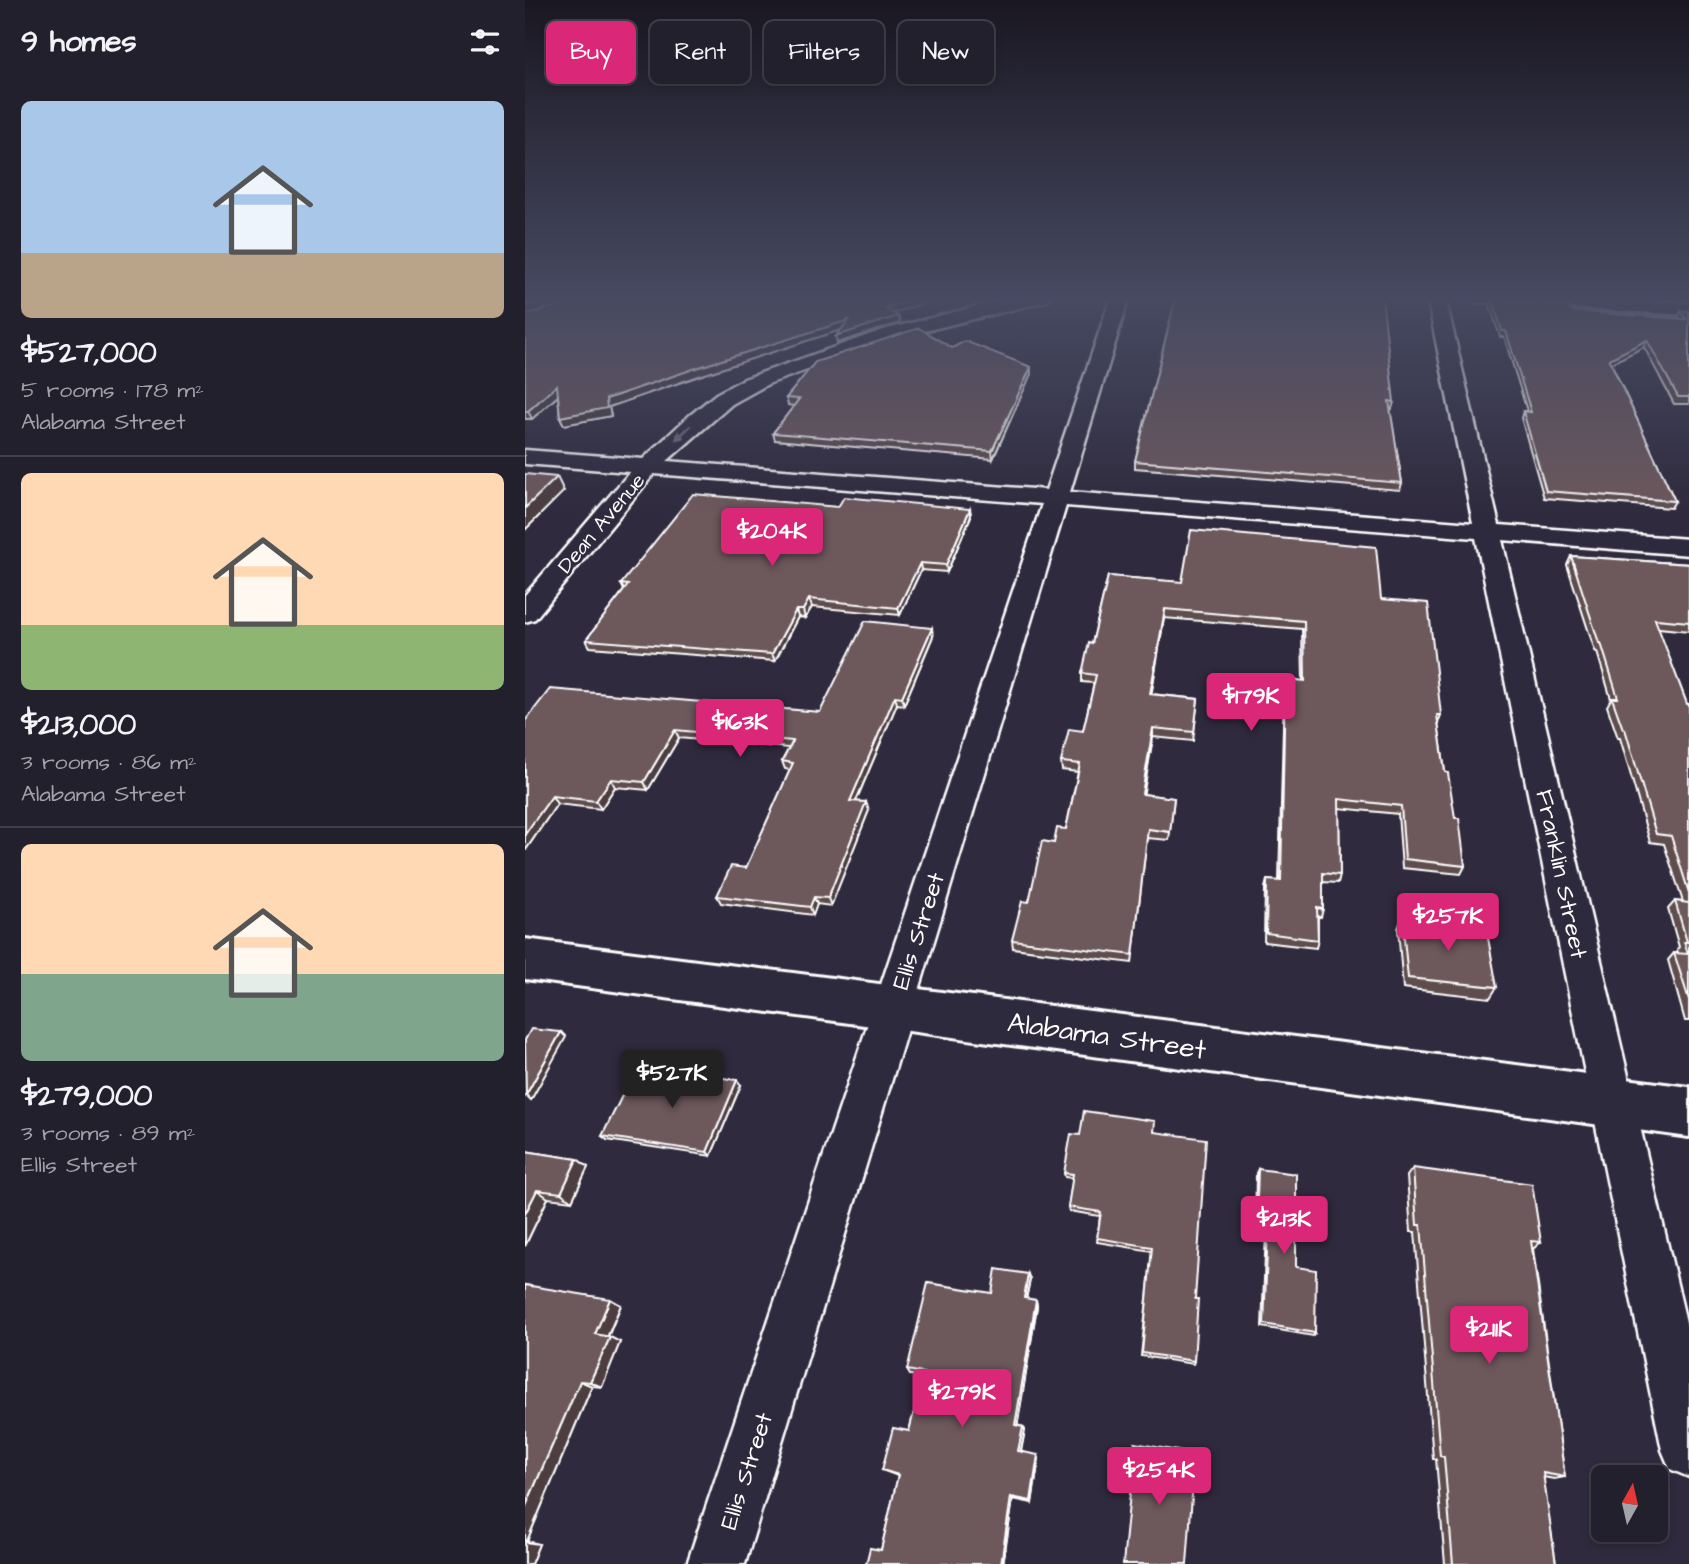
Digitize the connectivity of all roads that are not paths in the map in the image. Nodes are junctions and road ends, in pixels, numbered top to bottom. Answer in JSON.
{"nodes":[{"id":1,"x":786,"y":370,"type":"edge"},
{"id":2,"x":1097,"y":370,"type":"edge"},
{"id":3,"x":1452,"y":370,"type":"edge"},
{"id":4,"x":525,"y":457,"type":"edge"},
{"id":5,"x":650,"y":466,"type":"junction"},
{"id":6,"x":1056,"y":498,"type":"junction"},
{"id":7,"x":1487,"y":531,"type":"junction"},
{"id":8,"x":1689,"y":547,"type":"edge"},
{"id":9,"x":525,"y":612,"type":"edge"},
{"id":10,"x":525,"y":959,"type":"edge"},
{"id":11,"x":894,"y":1007,"type":"junction"},
{"id":12,"x":1612,"y":1102,"type":"junction"},
{"id":13,"x":1689,"y":1112,"type":"edge"},
{"id":14,"x":1689,"y":1450,"type":"edge"},
{"id":15,"x":716,"y":1564,"type":"edge"}],
"edges":[{"from":1,"to":5,"type":"street","name":"Dean Avenue","one_way":true},
{"from":2,"to":6,"type":"street","name":"Ellis Street"},
{"from":3,"to":7,"type":"street","name":"Franklin Street"},
{"from":4,"to":5,"type":"street"},
{"from":5,"to":6,"type":"street"},
{"from":5,"to":9,"type":"street","name":"Dean Avenue"},
{"from":6,"to":7,"type":"street"},
{"from":6,"to":11,"type":"street","name":"Ellis Street"},
{"from":7,"to":8,"type":"street"},
{"from":7,"to":12,"type":"street","name":"Franklin Street"},
{"from":10,"to":11,"type":"main road","name":"Alabama Street"},
{"from":11,"to":12,"type":"main road","name":"Alabama Street"},
{"from":11,"to":15,"type":"street","name":"Ellis Street"},
{"from":12,"to":13,"type":"main road","name":"Alabama Street"},
{"from":12,"to":14,"type":"street","name":"Franklin Street"}]}
